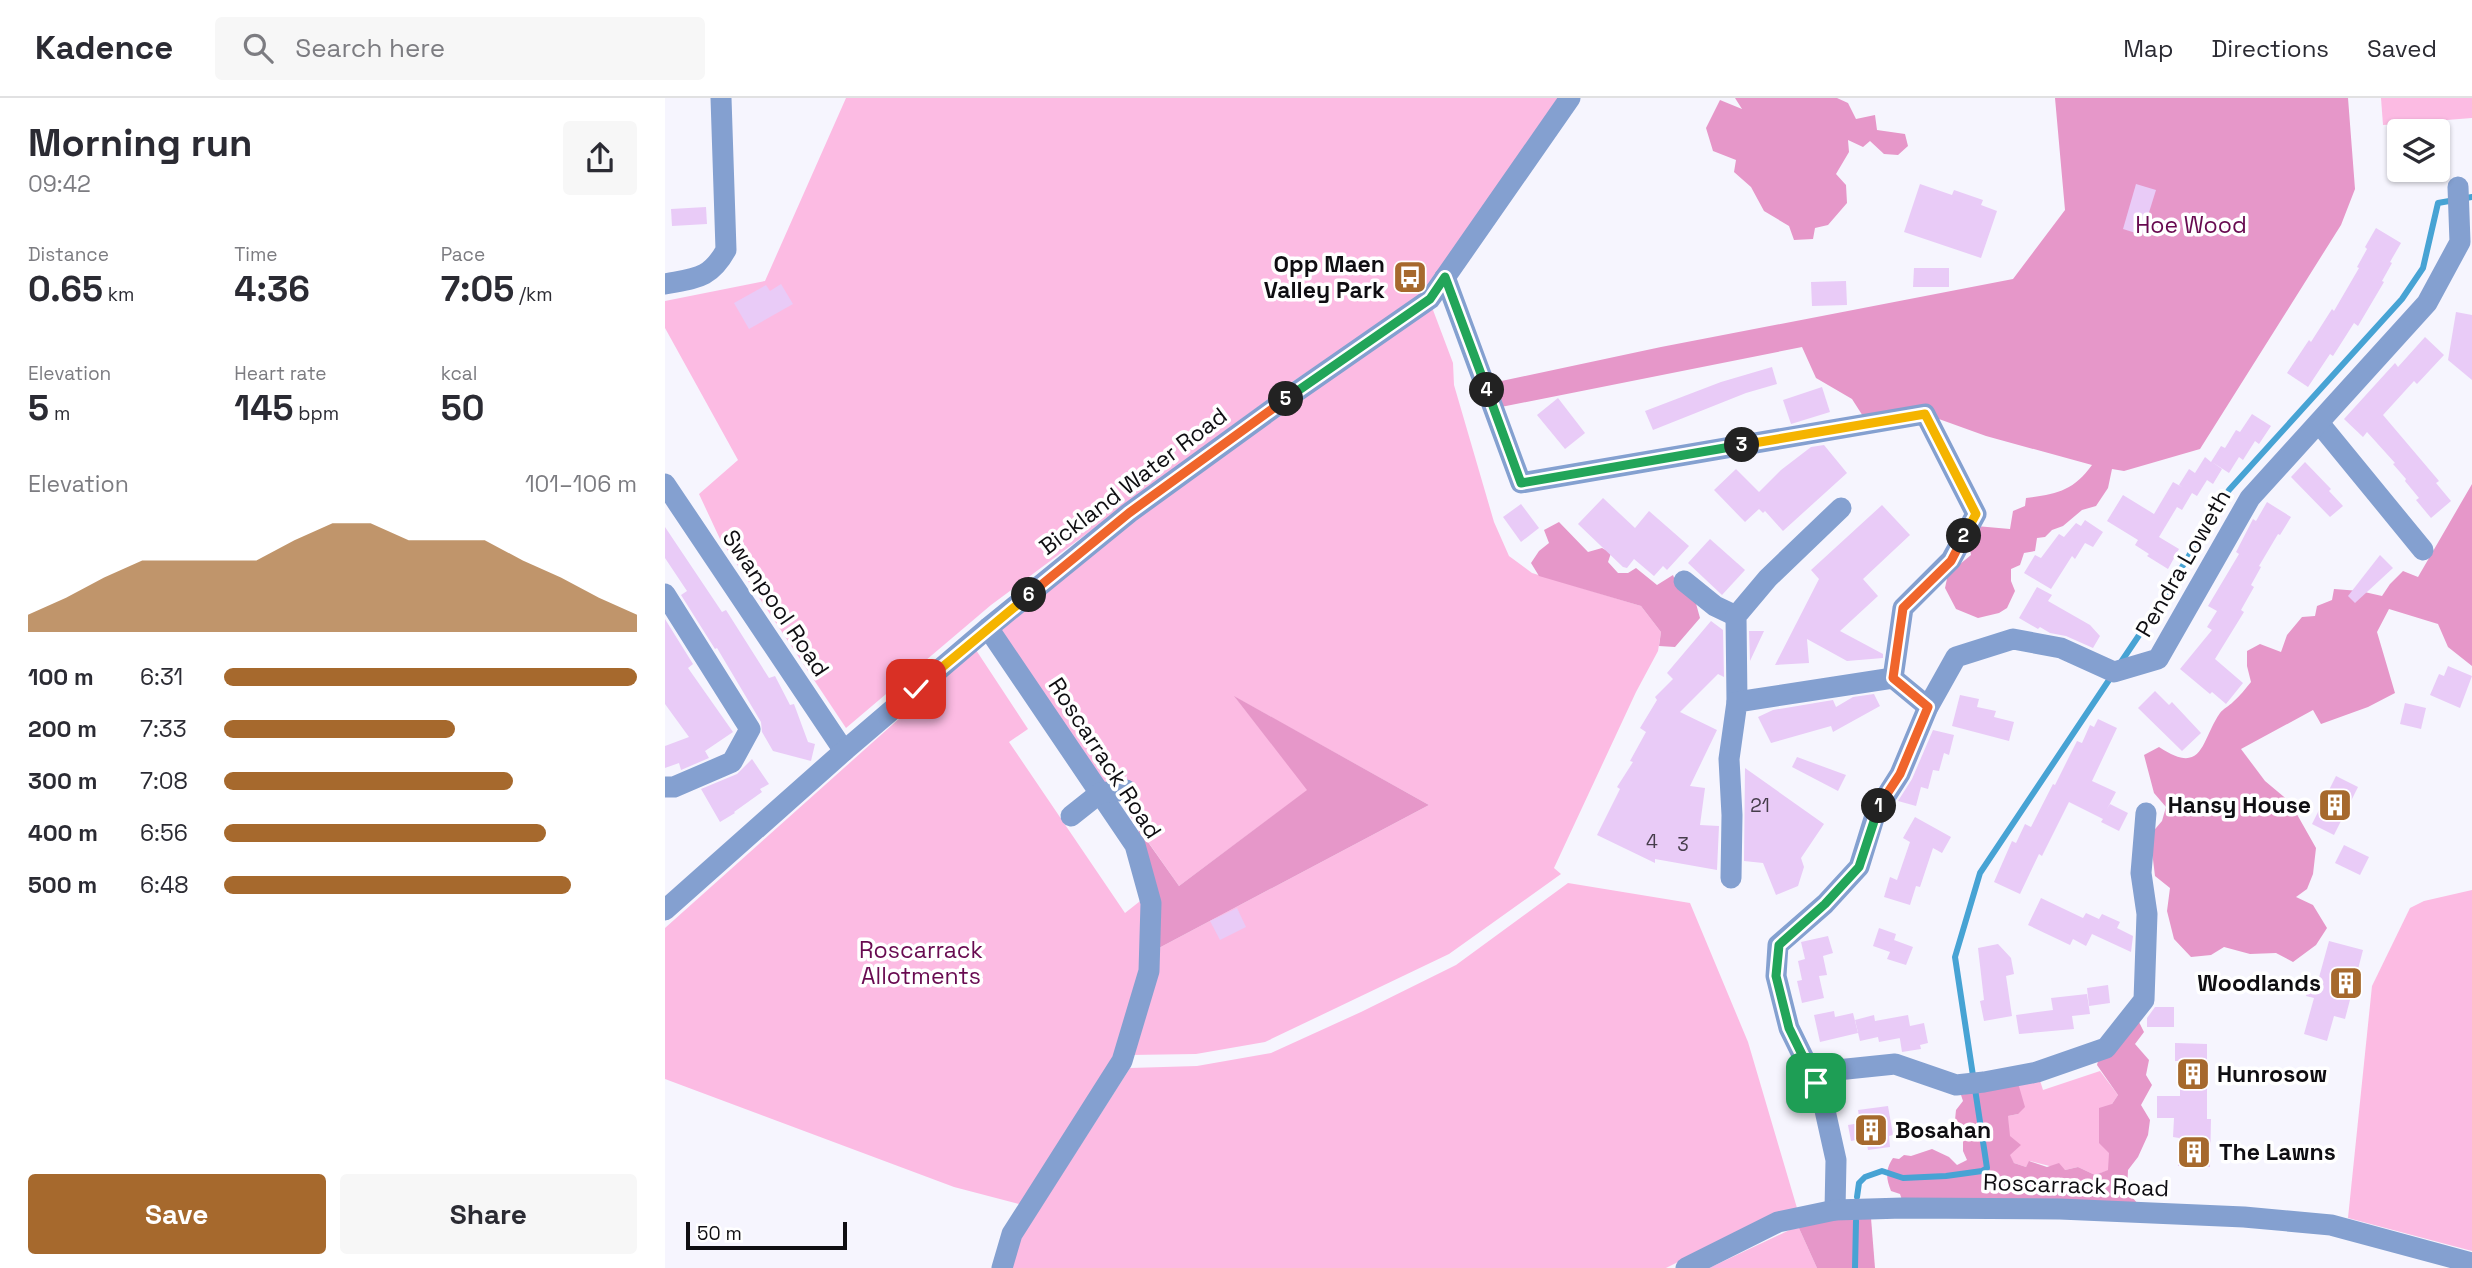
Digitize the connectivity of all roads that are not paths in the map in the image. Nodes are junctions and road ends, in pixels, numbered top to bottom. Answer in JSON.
{"nodes":[{"id":1,"x":721,"y":98,"type":"edge"},
{"id":2,"x":1570,"y":98,"type":"edge"},
{"id":3,"x":2458,"y":187,"type":"dead end"},
{"id":4,"x":1445,"y":277,"type":"junction"},
{"id":5,"x":665,"y":284,"type":"edge"},
{"id":6,"x":2319,"y":423,"type":"junction"},
{"id":7,"x":665,"y":484,"type":"edge"},
{"id":8,"x":1841,"y":508,"type":"dead end"},
{"id":9,"x":2423,"y":550,"type":"dead end"},
{"id":10,"x":1684,"y":581,"type":"dead end"},
{"id":11,"x":665,"y":594,"type":"edge"},
{"id":12,"x":1736,"y":616,"type":"junction"},
{"id":13,"x":988,"y":628,"type":"junction"},
{"id":14,"x":1893,"y":678,"type":"junction"},
{"id":15,"x":1737,"y":702,"type":"junction"},
{"id":16,"x":1928,"y":707,"type":"junction"},
{"id":17,"x":844,"y":751,"type":"junction"},
{"id":18,"x":665,"y":787,"type":"edge"},
{"id":19,"x":1126,"y":790,"type":"dead end"},
{"id":20,"x":1100,"y":793,"type":"junction"},
{"id":21,"x":2146,"y":813,"type":"dead end"},
{"id":22,"x":1071,"y":816,"type":"dead end"},
{"id":23,"x":1731,"y":878,"type":"dead end"},
{"id":24,"x":665,"y":909,"type":"edge"},
{"id":25,"x":1816,"y":1083,"type":"junction"},
{"id":26,"x":1835,"y":1210,"type":"junction"},
{"id":27,"x":2472,"y":1263,"type":"edge"},
{"id":28,"x":1002,"y":1268,"type":"edge"},
{"id":29,"x":1686,"y":1268,"type":"edge"}],
"edges":[{"from":1,"to":5,"type":"street"},
{"from":2,"to":4,"type":"street","name":"Bickland Water Road"},
{"from":3,"to":6,"type":"street","name":"Pendra Loweth"},
{"from":4,"to":13,"type":"street","name":"Bickland Water Road"},
{"from":4,"to":14,"type":"street"},
{"from":6,"to":9,"type":"street"},
{"from":6,"to":16,"type":"street","name":"Pendra Loweth"},
{"from":7,"to":17,"type":"street","name":"Swanpool Road"},
{"from":8,"to":12,"type":"street"},
{"from":10,"to":12,"type":"street"},
{"from":11,"to":18,"type":"street"},
{"from":12,"to":15,"type":"street"},
{"from":13,"to":17,"type":"street","name":"Bickland Water Road"},
{"from":13,"to":20,"type":"street","name":"Roscarrack Road"},
{"from":14,"to":15,"type":"street"},
{"from":14,"to":16,"type":"street"},
{"from":15,"to":23,"type":"street"},
{"from":16,"to":25,"type":"street","name":"Pendra Loweth"},
{"from":17,"to":24,"type":"street","name":"Bickland Water Road"},
{"from":19,"to":20,"type":"street"},
{"from":20,"to":22,"type":"street"},
{"from":20,"to":28,"type":"street","name":"Roscarrack Road"},
{"from":21,"to":25,"type":"street"},
{"from":25,"to":26,"type":"street","name":"Pendra Loweth"},
{"from":26,"to":27,"type":"street","name":"Roscarrack Road"},
{"from":26,"to":29,"type":"street","name":"Roscarrack Road"}]}
